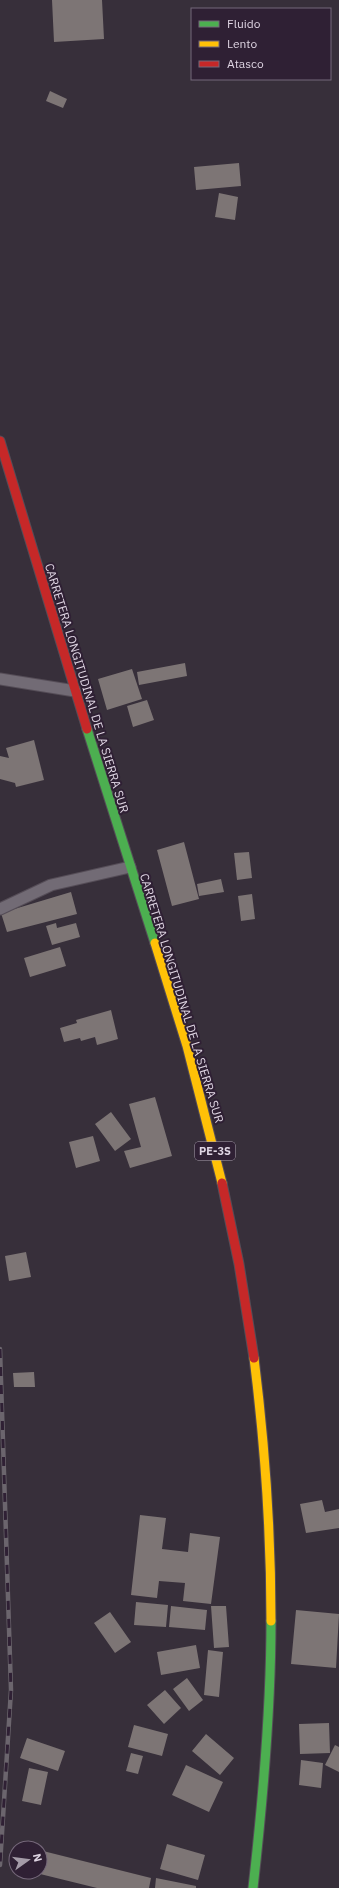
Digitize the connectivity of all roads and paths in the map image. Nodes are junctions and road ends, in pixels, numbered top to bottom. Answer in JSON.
{"nodes":[{"id":1,"x":0,"y":441,"type":"edge"},
{"id":2,"x":0,"y":679,"type":"edge"},
{"id":3,"x":74,"y":691,"type":"junction"},
{"id":4,"x":130,"y":867,"type":"junction"},
{"id":5,"x":0,"y":909,"type":"edge"},
{"id":6,"x":254,"y":1888,"type":"edge"}],
"edges":[{"from":1,"to":3,"type":"highway","name":"CARRETERA LONGITUDINAL DE LA SIERRA SUR","number":"PE-3S"},
{"from":2,"to":3,"type":"lane"},
{"from":3,"to":4,"type":"highway","name":"CARRETERA LONGITUDINAL DE LA SIERRA SUR","number":"PE-3S"},
{"from":4,"to":5,"type":"lane"},
{"from":4,"to":6,"type":"highway","name":"CARRETERA LONGITUDINAL DE LA SIERRA SUR","number":"PE-3S"}]}
